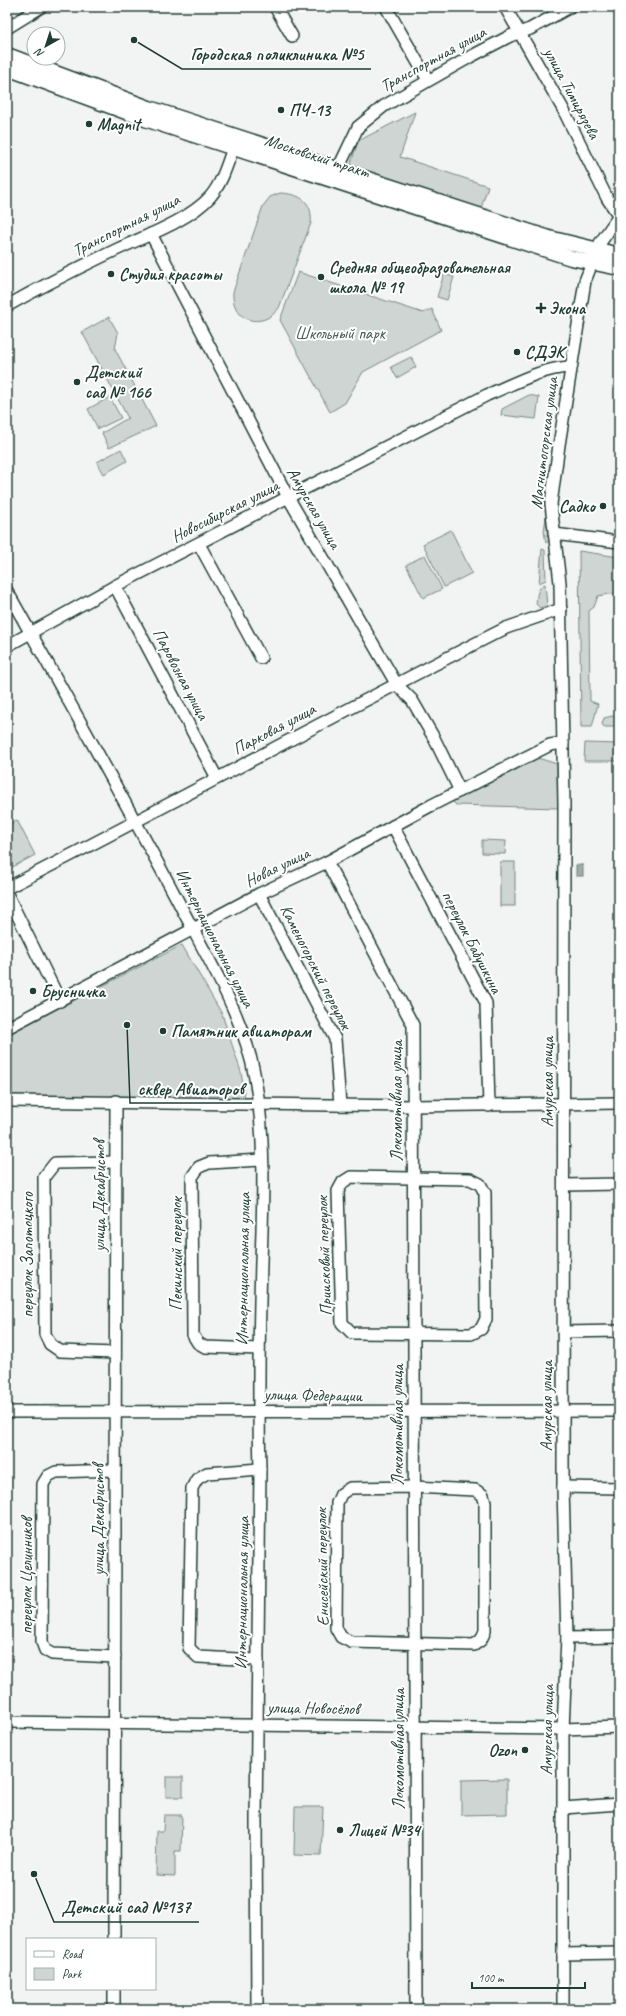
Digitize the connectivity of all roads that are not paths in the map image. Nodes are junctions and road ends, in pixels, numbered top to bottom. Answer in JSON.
{"nodes":[{"id":1,"x":41,"y":7,"type":"edge"},
{"id":2,"x":276,"y":7,"type":"edge"},
{"id":3,"x":386,"y":7,"type":"edge"},
{"id":4,"x":506,"y":7,"type":"edge"},
{"id":5,"x":570,"y":7,"type":"edge"},
{"id":6,"x":7,"y":28,"type":"edge"},
{"id":7,"x":520,"y":33,"type":"junction"},
{"id":8,"x":292,"y":36,"type":"dead end"},
{"id":9,"x":7,"y":54,"type":"edge"},
{"id":10,"x":7,"y":68,"type":"edge"},
{"id":11,"x":428,"y":80,"type":"junction"},
{"id":12,"x":233,"y":148,"type":"junction"},
{"id":13,"x":338,"y":169,"type":"junction"},
{"id":14,"x":619,"y":216,"type":"edge"},
{"id":15,"x":151,"y":234,"type":"junction"},
{"id":16,"x":596,"y":250,"type":"junction"},
{"id":17,"x":619,"y":255,"type":"edge"},
{"id":18,"x":591,"y":263,"type":"junction"},
{"id":19,"x":619,"y":268,"type":"edge"},
{"id":20,"x":7,"y":306,"type":"edge"},
{"id":21,"x":571,"y":367,"type":"junction"},
{"id":22,"x":288,"y":497,"type":"junction"},
{"id":23,"x":554,"y":534,"type":"junction"},
{"id":24,"x":619,"y":542,"type":"edge"},
{"id":25,"x":199,"y":544,"type":"junction"},
{"id":26,"x":115,"y":586,"type":"junction"},
{"id":27,"x":7,"y":591,"type":"edge"},
{"id":28,"x":561,"y":609,"type":"junction"},
{"id":29,"x":30,"y":633,"type":"junction"},
{"id":30,"x":7,"y":646,"type":"edge"},
{"id":31,"x":261,"y":658,"type":"dead end"},
{"id":32,"x":397,"y":685,"type":"junction"},
{"id":33,"x":563,"y":743,"type":"junction"},
{"id":34,"x":217,"y":778,"type":"junction"},
{"id":35,"x":460,"y":791,"type":"junction"},
{"id":36,"x":564,"y":804,"type":"joint"},
{"id":37,"x":136,"y":822,"type":"junction"},
{"id":38,"x":393,"y":826,"type":"junction"},
{"id":39,"x":327,"y":862,"type":"junction"},
{"id":40,"x":7,"y":888,"type":"edge"},
{"id":41,"x":7,"y":894,"type":"edge"},
{"id":42,"x":259,"y":894,"type":"junction"},
{"id":43,"x":192,"y":930,"type":"junction"},
{"id":44,"x":60,"y":1001,"type":"junction"},
{"id":45,"x":7,"y":1028,"type":"edge"},
{"id":46,"x":7,"y":1101,"type":"edge"},
{"id":47,"x":116,"y":1101,"type":"junction"},
{"id":48,"x":259,"y":1103,"type":"junction"},
{"id":49,"x":564,"y":1103,"type":"junction"},
{"id":50,"x":619,"y":1103,"type":"edge"},
{"id":51,"x":340,"y":1105,"type":"junction"},
{"id":52,"x":413,"y":1106,"type":"junction"},
{"id":53,"x":489,"y":1106,"type":"junction"},
{"id":54,"x":262,"y":1160,"type":"junction"},
{"id":55,"x":116,"y":1162,"type":"junction"},
{"id":56,"x":413,"y":1177,"type":"junction"},
{"id":57,"x":619,"y":1184,"type":"edge"},
{"id":58,"x":564,"y":1185,"type":"junction"},
{"id":59,"x":619,"y":1331,"type":"edge"},
{"id":60,"x":563,"y":1332,"type":"junction"},
{"id":61,"x":414,"y":1333,"type":"junction"},
{"id":62,"x":259,"y":1348,"type":"junction"},
{"id":63,"x":115,"y":1353,"type":"junction"},
{"id":64,"x":258,"y":1411,"type":"junction"},
{"id":65,"x":563,"y":1411,"type":"junction"},
{"id":66,"x":619,"y":1411,"type":"edge"},
{"id":67,"x":7,"y":1412,"type":"edge"},
{"id":68,"x":116,"y":1412,"type":"junction"},
{"id":69,"x":414,"y":1413,"type":"junction"},
{"id":70,"x":115,"y":1470,"type":"junction"},
{"id":71,"x":260,"y":1470,"type":"junction"},
{"id":72,"x":413,"y":1487,"type":"junction"},
{"id":73,"x":563,"y":1487,"type":"junction"},
{"id":74,"x":619,"y":1488,"type":"edge"},
{"id":75,"x":619,"y":1637,"type":"edge"},
{"id":76,"x":567,"y":1638,"type":"junction"},
{"id":77,"x":415,"y":1645,"type":"junction"},
{"id":78,"x":115,"y":1657,"type":"junction"},
{"id":79,"x":258,"y":1660,"type":"junction"},
{"id":80,"x":7,"y":1722,"type":"edge"},
{"id":81,"x":115,"y":1723,"type":"junction"},
{"id":82,"x":257,"y":1724,"type":"junction"},
{"id":83,"x":415,"y":1726,"type":"junction"},
{"id":84,"x":619,"y":1727,"type":"edge"},
{"id":85,"x":563,"y":1728,"type":"junction"},
{"id":86,"x":619,"y":1804,"type":"edge"},
{"id":87,"x":563,"y":1808,"type":"junction"},
{"id":88,"x":114,"y":1938,"type":"edge"},
{"id":89,"x":619,"y":1953,"type":"edge"},
{"id":90,"x":563,"y":1954,"type":"junction"},
{"id":91,"x":114,"y":1990,"type":"edge"},
{"id":92,"x":114,"y":2009,"type":"edge"},
{"id":93,"x":257,"y":2009,"type":"edge"},
{"id":94,"x":416,"y":2009,"type":"edge"},
{"id":95,"x":563,"y":2009,"type":"edge"}],
"edges":[{"from":1,"to":6,"type":"street"},
{"from":2,"to":8,"type":"street"},
{"from":3,"to":11,"type":"street"},
{"from":4,"to":7,"type":"street","name":"улица Тимирязева"},
{"from":5,"to":7,"type":"street","name":"Транспортная улица"},
{"from":7,"to":11,"type":"street","name":"Транспортная улица"},
{"from":7,"to":14,"type":"street","name":"улица Тимирязева"},
{"from":9,"to":13,"type":"main road","name":"Московский тракт"},
{"from":10,"to":12,"type":"main road","name":"Московский тракт"},
{"from":11,"to":13,"type":"street","name":"Транспортная улица"},
{"from":12,"to":15,"type":"street","name":"Транспортная улица"},
{"from":12,"to":18,"type":"main road","name":"Московский тракт"},
{"from":13,"to":16,"type":"main road","name":"Московский тракт"},
{"from":14,"to":16,"type":"street","name":"Магнитогорская улица"},
{"from":15,"to":20,"type":"street","name":"Транспортная улица"},
{"from":15,"to":22,"type":"street","name":"Амурская улица"},
{"from":16,"to":17,"type":"main road","name":"Московский тракт"},
{"from":16,"to":18,"type":"street","name":"Магнитогорская улица"},
{"from":18,"to":19,"type":"main road","name":"Московский тракт"},
{"from":18,"to":21,"type":"street","name":"Магнитогорская улица"},
{"from":21,"to":22,"type":"street","name":"Новосибирская улица"},
{"from":21,"to":23,"type":"street","name":"Магнитогорская улица"},
{"from":22,"to":25,"type":"street","name":"Новосибирская улица"},
{"from":22,"to":32,"type":"street","name":"Амурская улица"},
{"from":23,"to":24,"type":"street"},
{"from":23,"to":28,"type":"street","name":"Магнитогорская улица"},
{"from":25,"to":26,"type":"street","name":"Новосибирская улица"},
{"from":25,"to":31,"type":"street"},
{"from":26,"to":29,"type":"street","name":"Новосибирская улица"},
{"from":26,"to":34,"type":"street","name":"Паровозная улица"},
{"from":27,"to":29,"type":"street","name":"Интернациональная улица"},
{"from":28,"to":32,"type":"street","name":"Парковая улица"},
{"from":28,"to":33,"type":"street","name":"Магнитогорская улица"},
{"from":29,"to":30,"type":"street","name":"Новосибирская улица"},
{"from":29,"to":37,"type":"street","name":"Интернациональная улица"},
{"from":32,"to":34,"type":"street","name":"Парковая улица"},
{"from":32,"to":35,"type":"street","name":"Амурская улица"},
{"from":33,"to":35,"type":"street","name":"Новая улица"},
{"from":33,"to":36,"type":"street","name":"Магнитогорская улица"},
{"from":34,"to":37,"type":"street","name":"Парковая улица"},
{"from":35,"to":38,"type":"street","name":"Новая улица"},
{"from":36,"to":49,"type":"street","name":"Амурская улица"},
{"from":37,"to":40,"type":"street","name":"Парковая улица"},
{"from":37,"to":43,"type":"street","name":"Интернациональная улица"},
{"from":38,"to":39,"type":"street","name":"Новая улица"},
{"from":38,"to":53,"type":"street","name":"переулок Бабушкина"},
{"from":39,"to":42,"type":"street","name":"Новая улица"},
{"from":39,"to":52,"type":"street","name":"Локомотивная улица"},
{"from":41,"to":44,"type":"street"},
{"from":42,"to":43,"type":"street","name":"Новая улица"},
{"from":42,"to":51,"type":"street","name":"Каменогорский переулок"},
{"from":43,"to":44,"type":"street","name":"Новая улица"},
{"from":43,"to":48,"type":"street","name":"Интернациональная улица"},
{"from":44,"to":45,"type":"street","name":"Новая улица"},
{"from":46,"to":47,"type":"street"},
{"from":47,"to":48,"type":"street"},
{"from":47,"to":55,"type":"street","name":"улица Декабристов"},
{"from":48,"to":51,"type":"street"},
{"from":48,"to":54,"type":"street","name":"Интернациональная улица"},
{"from":49,"to":50,"type":"street"},
{"from":49,"to":53,"type":"street"},
{"from":49,"to":58,"type":"street","name":"Амурская улица"},
{"from":51,"to":52,"type":"street"},
{"from":52,"to":53,"type":"street"},
{"from":52,"to":56,"type":"street","name":"Локомотивная улица"},
{"from":54,"to":62,"type":"street","name":"Интернациональная улица"},
{"from":54,"to":62,"type":"street","name":"Пекинский переулок"},
{"from":55,"to":63,"type":"street","name":"улица Декабристов"},
{"from":55,"to":63,"type":"street","name":"переулок Запотоцкого"},
{"from":56,"to":61,"type":"street","name":"Локомотивная улица"},
{"from":56,"to":61,"type":"street","name":"Приисковый переулок"},
{"from":56,"to":61,"type":"street","name":"Приисковый переулок"},
{"from":57,"to":58,"type":"street"},
{"from":58,"to":60,"type":"street","name":"Амурская улица"},
{"from":59,"to":60,"type":"street"},
{"from":60,"to":65,"type":"street","name":"Амурская улица"},
{"from":61,"to":69,"type":"street","name":"Локомотивная улица"},
{"from":62,"to":64,"type":"street","name":"Интернациональная улица"},
{"from":63,"to":68,"type":"street","name":"улица Декабристов"},
{"from":64,"to":68,"type":"street","name":"улица Федерации"},
{"from":64,"to":69,"type":"street","name":"улица Федерации"},
{"from":64,"to":71,"type":"street","name":"Интернациональная улица"},
{"from":65,"to":66,"type":"street","name":"улица Федерации"},
{"from":65,"to":69,"type":"street","name":"улица Федерации"},
{"from":65,"to":73,"type":"street","name":"Амурская улица"},
{"from":67,"to":68,"type":"street","name":"улица Федерации"},
{"from":68,"to":70,"type":"street","name":"улица Декабристов"},
{"from":69,"to":72,"type":"street","name":"Локомотивная улица"},
{"from":70,"to":78,"type":"street","name":"улица Декабристов"},
{"from":70,"to":78,"type":"street","name":"переулок Целинников"},
{"from":71,"to":79,"type":"street","name":"Интернациональная улица"},
{"from":71,"to":79,"type":"street"},
{"from":72,"to":77,"type":"street","name":"Локомотивная улица"},
{"from":72,"to":77,"type":"street","name":"Енисейский переулок"},
{"from":72,"to":77,"type":"street","name":"Енисейский переулок"},
{"from":73,"to":74,"type":"street"},
{"from":73,"to":76,"type":"street","name":"Амурская улица"},
{"from":75,"to":76,"type":"street"},
{"from":76,"to":85,"type":"street","name":"Амурская улица"},
{"from":77,"to":83,"type":"street","name":"Локомотивная улица"},
{"from":78,"to":81,"type":"street","name":"улица Декабристов"},
{"from":79,"to":82,"type":"street","name":"Интернациональная улица"},
{"from":80,"to":81,"type":"street","name":"улица Новосёлов"},
{"from":81,"to":82,"type":"street","name":"улица Новосёлов"},
{"from":81,"to":88,"type":"street","name":"улица Декабристов"},
{"from":82,"to":83,"type":"street","name":"улица Новосёлов"},
{"from":82,"to":93,"type":"street","name":"Интернациональная улица"},
{"from":83,"to":85,"type":"street","name":"улица Новосёлов"},
{"from":83,"to":94,"type":"street","name":"Локомотивная улица"},
{"from":84,"to":85,"type":"street","name":"улица Новосёлов"},
{"from":85,"to":87,"type":"street","name":"Амурская улица"},
{"from":86,"to":87,"type":"street"},
{"from":87,"to":90,"type":"street","name":"Амурская улица"},
{"from":89,"to":90,"type":"street"},
{"from":90,"to":95,"type":"street","name":"Амурская улица"},
{"from":91,"to":92,"type":"street"}]}
